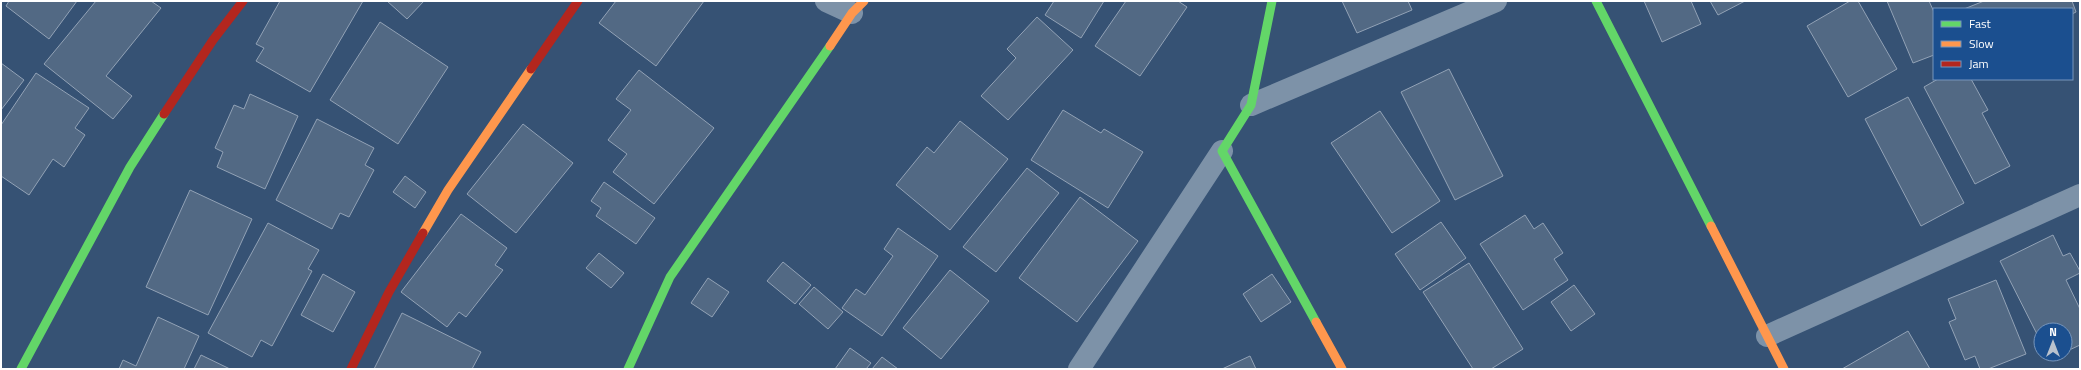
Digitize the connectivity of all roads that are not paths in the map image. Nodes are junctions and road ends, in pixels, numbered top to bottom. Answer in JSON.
{"nodes":[{"id":1,"x":243,"y":1,"type":"edge"},
{"id":2,"x":578,"y":1,"type":"edge"},
{"id":3,"x":826,"y":1,"type":"edge"},
{"id":4,"x":1272,"y":1,"type":"edge"},
{"id":5,"x":1496,"y":1,"type":"edge"},
{"id":6,"x":1596,"y":1,"type":"edge"},
{"id":7,"x":858,"y":7,"type":"edge"},
{"id":8,"x":1251,"y":105,"type":"junction"},
{"id":9,"x":1222,"y":150,"type":"junction"},
{"id":10,"x":2080,"y":195,"type":"edge"},
{"id":11,"x":1767,"y":336,"type":"junction"},
{"id":12,"x":21,"y":369,"type":"edge"},
{"id":13,"x":351,"y":369,"type":"edge"},
{"id":14,"x":628,"y":369,"type":"edge"},
{"id":15,"x":1079,"y":369,"type":"edge"},
{"id":16,"x":1342,"y":369,"type":"edge"},
{"id":17,"x":1784,"y":369,"type":"edge"}],
"edges":[{"from":1,"to":12,"type":"street"},
{"from":2,"to":13,"type":"street"},
{"from":3,"to":7,"type":"street"},
{"from":4,"to":8,"type":"street"},
{"from":5,"to":8,"type":"street"},
{"from":6,"to":11,"type":"street"},
{"from":7,"to":14,"type":"street"},
{"from":8,"to":9,"type":"street"},
{"from":9,"to":15,"type":"street"},
{"from":9,"to":16,"type":"street"},
{"from":10,"to":11,"type":"street"},
{"from":11,"to":17,"type":"street"}]}
